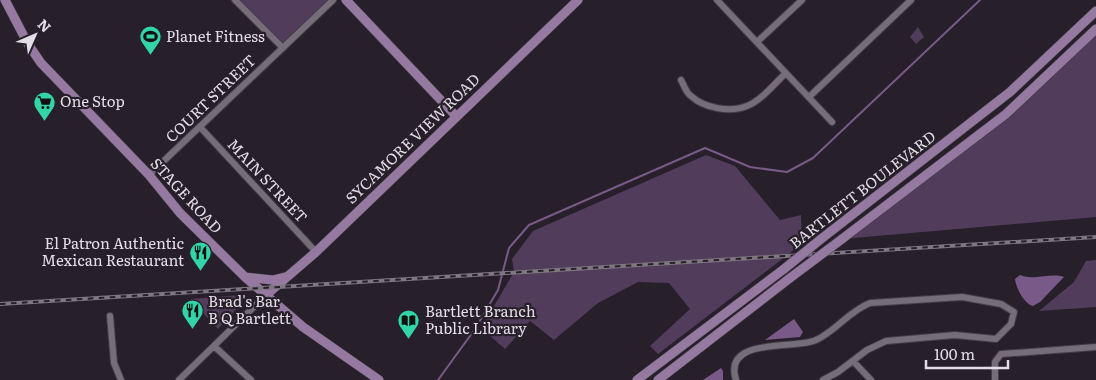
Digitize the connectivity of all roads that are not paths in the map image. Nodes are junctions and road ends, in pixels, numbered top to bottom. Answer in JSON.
{"nodes":[{"id":1,"x":5,"y":0,"type":"edge"},
{"id":2,"x":235,"y":0,"type":"edge"},
{"id":3,"x":333,"y":0,"type":"edge"},
{"id":4,"x":346,"y":0,"type":"edge"},
{"id":5,"x":578,"y":0,"type":"edge"},
{"id":6,"x":717,"y":0,"type":"edge"},
{"id":7,"x":802,"y":0,"type":"edge"},
{"id":8,"x":911,"y":0,"type":"edge"},
{"id":9,"x":1096,"y":11,"type":"edge"},
{"id":10,"x":1096,"y":29,"type":"edge"},
{"id":11,"x":757,"y":42,"type":"junction"},
{"id":12,"x":283,"y":48,"type":"junction"},
{"id":13,"x":786,"y":73,"type":"junction"},
{"id":14,"x":681,"y":80,"type":"dead end"},
{"id":15,"x":809,"y":97,"type":"junction"},
{"id":16,"x":456,"y":116,"type":"junction"},
{"id":17,"x":832,"y":122,"type":"dead end"},
{"id":18,"x":200,"y":127,"type":"junction"},
{"id":19,"x":149,"y":175,"type":"junction"},
{"id":20,"x":316,"y":252,"type":"junction"},
{"id":21,"x":245,"y":277,"type":"junction"},
{"id":22,"x":288,"y":277,"type":"junction"},
{"id":23,"x":266,"y":295,"type":"junction"},
{"id":24,"x":110,"y":316,"type":"dead end"},
{"id":25,"x":214,"y":346,"type":"junction"},
{"id":26,"x":1096,"y":348,"type":"edge"},
{"id":27,"x":853,"y":361,"type":"junction"},
{"id":28,"x":122,"y":380,"type":"edge"},
{"id":29,"x":179,"y":380,"type":"edge"},
{"id":30,"x":250,"y":380,"type":"edge"},
{"id":31,"x":379,"y":380,"type":"edge"},
{"id":32,"x":637,"y":380,"type":"edge"},
{"id":33,"x":658,"y":380,"type":"edge"},
{"id":34,"x":736,"y":380,"type":"edge"},
{"id":35,"x":825,"y":380,"type":"edge"},
{"id":36,"x":871,"y":380,"type":"edge"},
{"id":37,"x":995,"y":380,"type":"edge"}],
"edges":[{"from":1,"to":19,"type":"main road","name":"STAGE ROAD"},
{"from":2,"to":12,"type":"street"},
{"from":3,"to":12,"type":"street","name":"COURT STREET"},
{"from":4,"to":16,"type":"main road"},
{"from":5,"to":16,"type":"main road","name":"SYCAMORE VIEW ROAD"},
{"from":6,"to":11,"type":"street"},
{"from":7,"to":11,"type":"street"},
{"from":8,"to":15,"type":"street"},
{"from":9,"to":32,"type":"main road","name":"BARTLETT BOULEVARD","bridge":true},
{"from":10,"to":33,"type":"main road","name":"BARTLETT BOULEVARD","bridge":true},
{"from":11,"to":13,"type":"street"},
{"from":12,"to":18,"type":"street","name":"COURT STREET"},
{"from":13,"to":14,"type":"street"},
{"from":13,"to":15,"type":"street"},
{"from":15,"to":17,"type":"street"},
{"from":16,"to":20,"type":"main road","name":"SYCAMORE VIEW ROAD"},
{"from":18,"to":19,"type":"street","name":"COURT STREET"},
{"from":18,"to":20,"type":"street","name":"MAIN STREET"},
{"from":19,"to":21,"type":"main road","name":"STAGE ROAD"},
{"from":20,"to":22,"type":"main road","name":"SYCAMORE VIEW ROAD"},
{"from":21,"to":22,"type":"main road"},
{"from":21,"to":23,"type":"main road","name":"STAGE ROAD"},
{"from":22,"to":23,"type":"main road","name":"SYCAMORE VIEW ROAD"},
{"from":23,"to":25,"type":"street"},
{"from":23,"to":31,"type":"main road","name":"STAGE ROAD"},
{"from":24,"to":28,"type":"street"},
{"from":25,"to":29,"type":"street"},
{"from":25,"to":30,"type":"street"},
{"from":26,"to":37,"type":"street"},
{"from":27,"to":34,"type":"street"},
{"from":27,"to":35,"type":"street"},
{"from":27,"to":36,"type":"street"}]}
